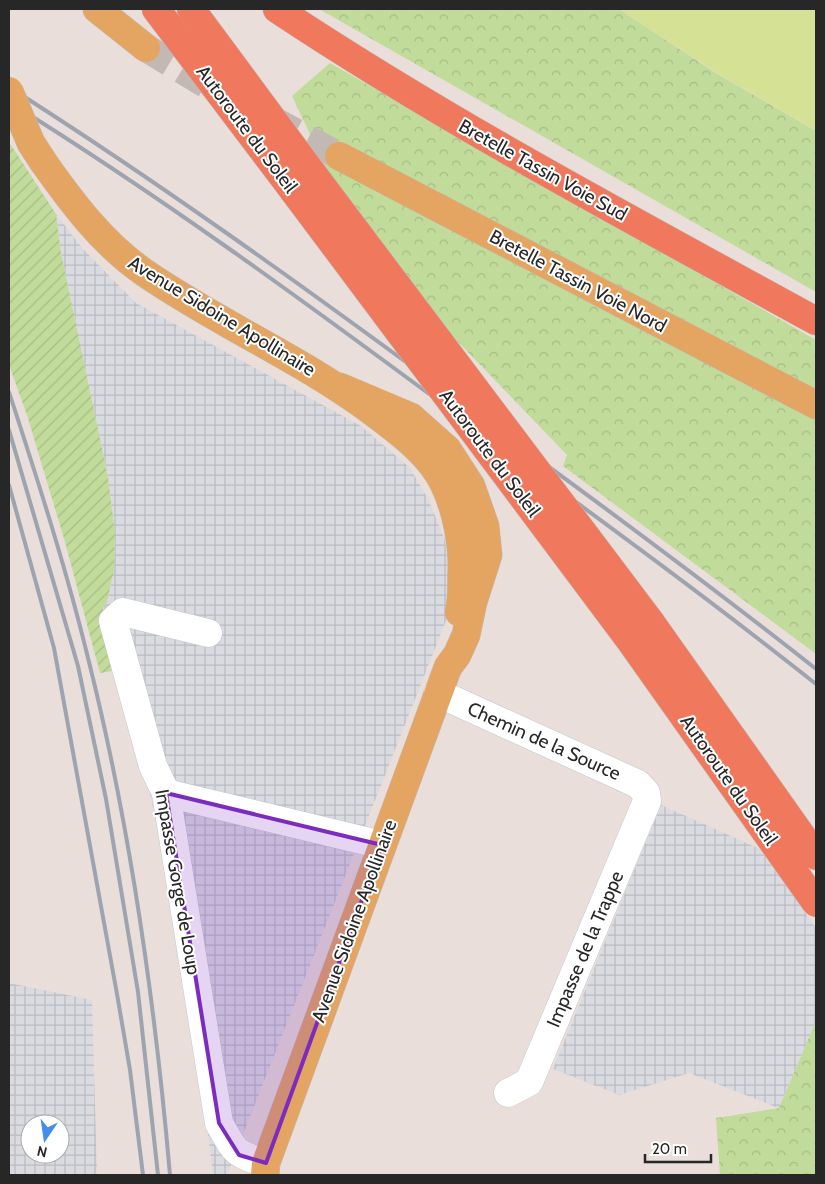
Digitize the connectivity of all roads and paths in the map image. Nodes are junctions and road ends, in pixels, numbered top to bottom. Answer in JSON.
{"nodes":[{"id":1,"x":97,"y":9,"type":"edge"},
{"id":2,"x":156,"y":9,"type":"edge"},
{"id":3,"x":191,"y":9,"type":"edge"},
{"id":4,"x":277,"y":9,"type":"edge"},
{"id":5,"x":146,"y":48,"type":"tunnel mouth"},
{"id":6,"x":9,"y":91,"type":"edge"},
{"id":7,"x":339,"y":156,"type":"tunnel mouth"},
{"id":8,"x":303,"y":182,"type":"junction"},
{"id":9,"x":816,"y":321,"type":"edge"},
{"id":10,"x":816,"y":405,"type":"edge"},
{"id":11,"x":208,"y":633,"type":"dead end"},
{"id":12,"x":438,"y":693,"type":"junction"},
{"id":13,"x":166,"y":793,"type":"junction"},
{"id":14,"x":646,"y":793,"type":"joint"},
{"id":15,"x":382,"y":845,"type":"junction"},
{"id":16,"x":816,"y":856,"type":"edge"},
{"id":17,"x":816,"y":903,"type":"edge"},
{"id":18,"x":508,"y":1094,"type":"dead end"},
{"id":19,"x":265,"y":1169,"type":"edge"}],
"edges":[{"from":1,"to":5,"type":"main road"},
{"from":2,"to":8,"type":"highway","name":"Autoroute du Soleil"},
{"from":3,"to":8,"type":"highway","name":"Autoroute du Soleil"},
{"from":4,"to":9,"type":"highway","name":"Bretelle Tassin Voie Sud"},
{"from":6,"to":12,"type":"main road","name":"Avenue Sidoine Apollinaire","bridge":true},
{"from":7,"to":10,"type":"main road","name":"Bretelle Tassin Voie Nord"},
{"from":8,"to":16,"type":"highway","name":"Autoroute du Soleil","bridge":true},
{"from":8,"to":17,"type":"highway","name":"Autoroute du Soleil","bridge":true},
{"from":11,"to":13,"type":"street","name":"Impasse Gorge de Loup"},
{"from":12,"to":14,"type":"street","name":"Chemin de la Source"},
{"from":12,"to":15,"type":"main road","name":"Avenue Sidoine Apollinaire"},
{"from":13,"to":15,"type":"street"},
{"from":13,"to":19,"type":"street","name":"Impasse Gorge de Loup"},
{"from":14,"to":18,"type":"street","name":"Impasse de la Trappe"},
{"from":15,"to":19,"type":"main road","name":"Avenue Sidoine Apollinaire"}]}
